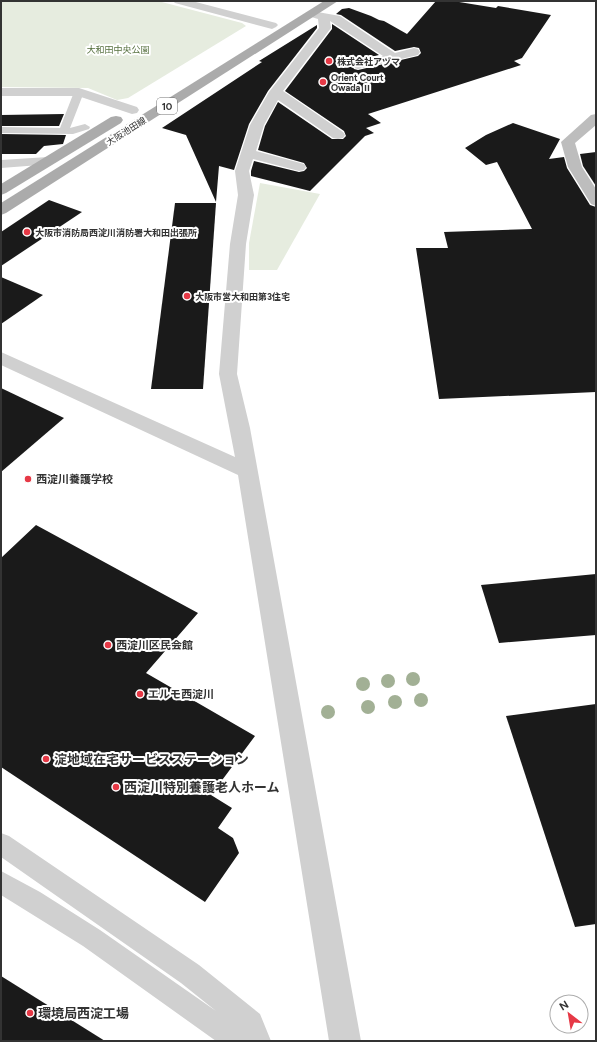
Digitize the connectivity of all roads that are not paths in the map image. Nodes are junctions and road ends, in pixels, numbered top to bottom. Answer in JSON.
{"nodes":[{"id":1,"x":179,"y":1,"type":"edge"},
{"id":2,"x":319,"y":8,"type":"edge"},
{"id":3,"x":272,"y":25,"type":"junction"},
{"id":4,"x":232,"y":49,"type":"dead end"},
{"id":5,"x":414,"y":52,"type":"dead end"},
{"id":6,"x":393,"y":57,"type":"junction"},
{"id":7,"x":358,"y":65,"type":"dead end"},
{"id":8,"x":1,"y":92,"type":"edge"},
{"id":9,"x":79,"y":92,"type":"junction"},
{"id":10,"x":276,"y":92,"type":"junction"},
{"id":11,"x":145,"y":102,"type":"dead end"},
{"id":12,"x":132,"y":110,"type":"junction"},
{"id":13,"x":596,"y":118,"type":"edge"},
{"id":14,"x":94,"y":128,"type":"junction"},
{"id":15,"x":1,"y":130,"type":"edge"},
{"id":16,"x":64,"y":130,"type":"junction"},
{"id":17,"x":338,"y":135,"type":"dead end"},
{"id":18,"x":248,"y":152,"type":"junction"},
{"id":19,"x":48,"y":161,"type":"junction"},
{"id":20,"x":1,"y":164,"type":"edge"},
{"id":21,"x":299,"y":167,"type":"dead end"},
{"id":22,"x":1,"y":190,"type":"edge"},
{"id":23,"x":596,"y":201,"type":"edge"},
{"id":24,"x":1,"y":210,"type":"edge"},
{"id":25,"x":1,"y":358,"type":"edge"},
{"id":26,"x":247,"y":472,"type":"junction"},
{"id":27,"x":1,"y":844,"type":"edge"},
{"id":28,"x":1,"y":882,"type":"edge"},
{"id":29,"x":236,"y":1041,"type":"edge"},
{"id":30,"x":258,"y":1041,"type":"edge"},
{"id":31,"x":345,"y":1041,"type":"edge"}],
"edges":[{"from":1,"to":3,"type":"street"},
{"from":2,"to":3,"type":"main road"},
{"from":2,"to":6,"type":"street"},
{"from":2,"to":10,"type":"street"},
{"from":2,"to":24,"type":"main road","name":"大阪池田線","number":"10"},
{"from":3,"to":4,"type":"main road"},
{"from":5,"to":6,"type":"street"},
{"from":6,"to":7,"type":"street"},
{"from":8,"to":9,"type":"street"},
{"from":9,"to":12,"type":"street"},
{"from":9,"to":16,"type":"lane"},
{"from":10,"to":17,"type":"street"},
{"from":10,"to":18,"type":"street"},
{"from":11,"to":12,"type":"main road","name":"大阪池田線","number":"10"},
{"from":12,"to":14,"type":"main road","name":"大阪池田線","number":"10"},
{"from":13,"to":23,"type":"street"},
{"from":14,"to":16,"type":"lane"},
{"from":14,"to":19,"type":"main road","name":"大阪池田線","number":"10"},
{"from":15,"to":16,"type":"lane"},
{"from":18,"to":21,"type":"street"},
{"from":18,"to":26,"type":"street"},
{"from":19,"to":20,"type":"street"},
{"from":19,"to":22,"type":"main road","name":"大阪池田線","number":"10"},
{"from":25,"to":26,"type":"street"},
{"from":26,"to":31,"type":"street"},
{"from":27,"to":30,"type":"lane"},
{"from":28,"to":29,"type":"lane"}]}
